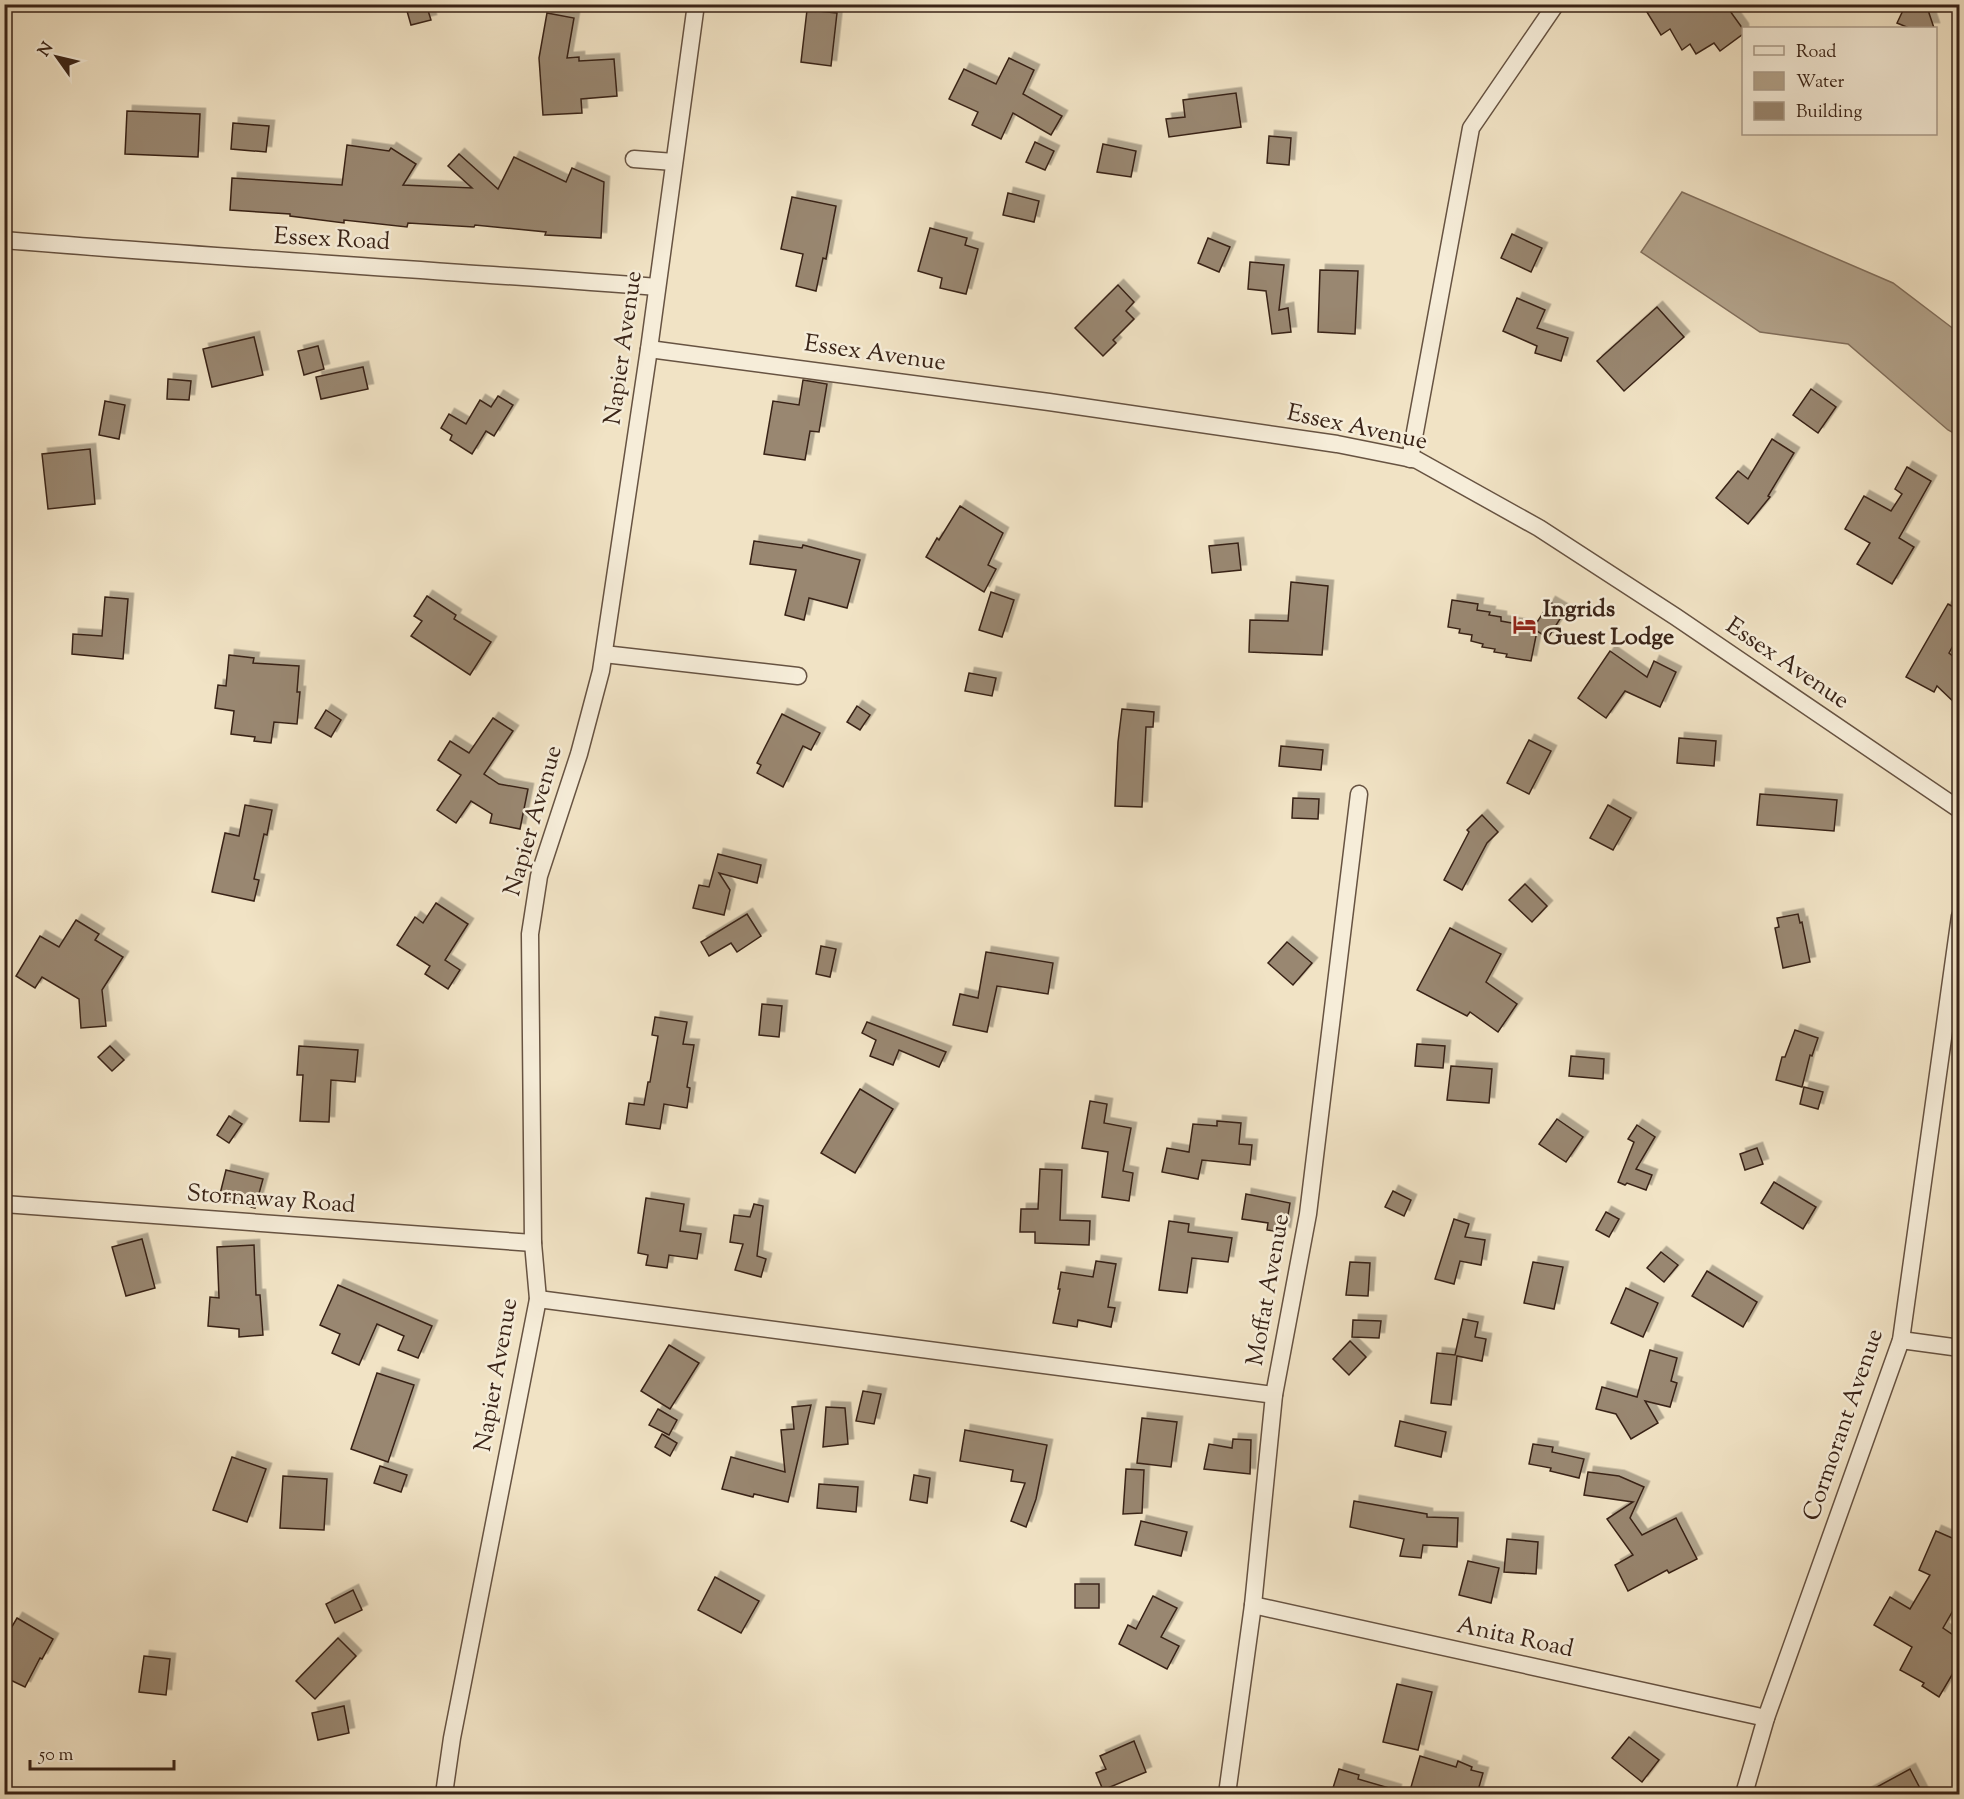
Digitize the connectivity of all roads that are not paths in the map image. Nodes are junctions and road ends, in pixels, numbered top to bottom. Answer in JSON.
{"nodes":[{"id":1,"x":696,"y":4,"type":"edge"},
{"id":2,"x":1556,"y":4,"type":"edge"},
{"id":3,"x":634,"y":159,"type":"dead end"},
{"id":4,"x":674,"y":162,"type":"junction"},
{"id":5,"x":4,"y":240,"type":"edge"},
{"id":6,"x":657,"y":287,"type":"junction"},
{"id":7,"x":649,"y":349,"type":"junction"},
{"id":8,"x":1410,"y":459,"type":"junction"},
{"id":9,"x":604,"y":654,"type":"junction"},
{"id":10,"x":798,"y":676,"type":"dead end"},
{"id":11,"x":1359,"y":794,"type":"dead end"},
{"id":12,"x":1959,"y":810,"type":"edge"},
{"id":13,"x":1959,"y":916,"type":"edge"},
{"id":14,"x":4,"y":1204,"type":"edge"},
{"id":15,"x":533,"y":1244,"type":"junction"},
{"id":16,"x":538,"y":1299,"type":"junction"},
{"id":17,"x":1901,"y":1340,"type":"junction"},
{"id":18,"x":1959,"y":1348,"type":"edge"},
{"id":19,"x":1274,"y":1395,"type":"junction"},
{"id":20,"x":1253,"y":1605,"type":"junction"},
{"id":21,"x":1766,"y":1718,"type":"junction"},
{"id":22,"x":444,"y":1794,"type":"edge"},
{"id":23,"x":1227,"y":1794,"type":"edge"},
{"id":24,"x":1744,"y":1794,"type":"edge"}],
"edges":[{"from":1,"to":4,"type":"street","name":"Napier Avenue"},
{"from":2,"to":8,"type":"street"},
{"from":3,"to":4,"type":"street"},
{"from":4,"to":6,"type":"street","name":"Napier Avenue"},
{"from":5,"to":6,"type":"street","name":"Essex Road"},
{"from":6,"to":7,"type":"street","name":"Napier Avenue"},
{"from":7,"to":8,"type":"street","name":"Essex Avenue"},
{"from":7,"to":9,"type":"street","name":"Napier Avenue"},
{"from":8,"to":12,"type":"street","name":"Essex Avenue"},
{"from":9,"to":10,"type":"street"},
{"from":9,"to":15,"type":"street","name":"Napier Avenue"},
{"from":11,"to":19,"type":"street","name":"Moffat Avenue"},
{"from":13,"to":17,"type":"street","name":"Cormorant Avenue"},
{"from":14,"to":15,"type":"street","name":"Stornaway Road"},
{"from":15,"to":16,"type":"street","name":"Napier Avenue"},
{"from":16,"to":19,"type":"street"},
{"from":16,"to":22,"type":"street","name":"Napier Avenue"},
{"from":17,"to":18,"type":"street"},
{"from":17,"to":21,"type":"street","name":"Cormorant Avenue"},
{"from":19,"to":20,"type":"street","name":"Moffat Avenue"},
{"from":20,"to":21,"type":"street","name":"Anita Road"},
{"from":20,"to":23,"type":"street","name":"Moffat Avenue"},
{"from":21,"to":24,"type":"street","name":"Cormorant Avenue"}]}
